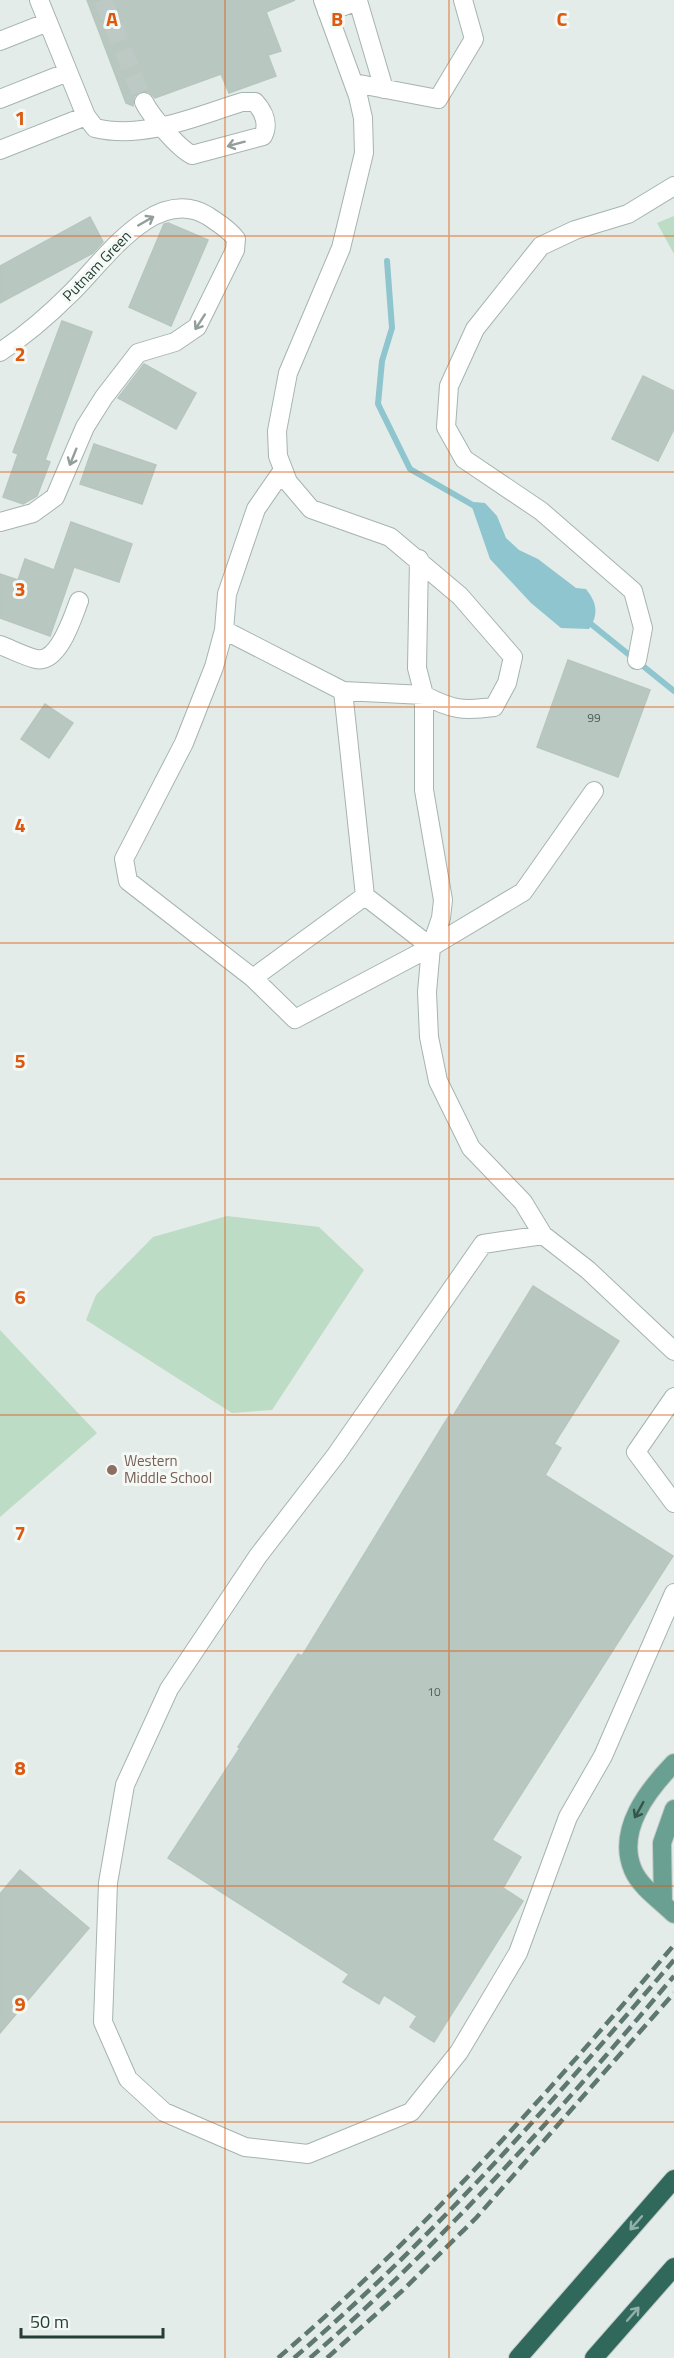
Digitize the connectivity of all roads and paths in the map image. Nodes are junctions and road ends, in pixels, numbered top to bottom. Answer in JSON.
{"nodes":[{"id":1,"x":39,"y":0,"type":"edge"},
{"id":2,"x":463,"y":0,"type":"edge"},
{"id":3,"x":325,"y":6,"type":"edge"},
{"id":4,"x":48,"y":22,"type":"junction"},
{"id":5,"x":0,"y":41,"type":"edge"},
{"id":6,"x":68,"y":72,"type":"junction"},
{"id":7,"x":354,"y":83,"type":"junction"},
{"id":8,"x":384,"y":88,"type":"junction"},
{"id":9,"x":0,"y":99,"type":"edge"},
{"id":10,"x":144,"y":102,"type":"tunnel mouth"},
{"id":11,"x":86,"y":116,"type":"junction"},
{"id":12,"x":162,"y":127,"type":"junction"},
{"id":13,"x":0,"y":150,"type":"edge"},
{"id":14,"x":674,"y":186,"type":"edge"},
{"id":15,"x":0,"y":352,"type":"edge"},
{"id":16,"x":283,"y":470,"type":"junction"},
{"id":17,"x":0,"y":522,"type":"edge"},
{"id":18,"x":418,"y":559,"type":"junction"},
{"id":19,"x":79,"y":601,"type":"dead end"},
{"id":20,"x":224,"y":630,"type":"junction"},
{"id":21,"x":0,"y":645,"type":"edge"},
{"id":22,"x":637,"y":660,"type":"dead end"},
{"id":23,"x":343,"y":692,"type":"junction"},
{"id":24,"x":424,"y":695,"type":"junction"},
{"id":25,"x":594,"y":791,"type":"dead end"},
{"id":26,"x":365,"y":896,"type":"junction"},
{"id":27,"x":431,"y":947,"type":"junction"},
{"id":28,"x":253,"y":978,"type":"junction"},
{"id":29,"x":543,"y":1235,"type":"junction"},
{"id":30,"x":674,"y":1351,"type":"edge"},
{"id":31,"x":674,"y":1397,"type":"edge"},
{"id":32,"x":674,"y":1503,"type":"edge"},
{"id":33,"x":674,"y":1593,"type":"edge"},
{"id":34,"x":674,"y":1763,"type":"edge"},
{"id":35,"x":674,"y":1809,"type":"edge"},
{"id":36,"x":668,"y":1908,"type":"edge"},
{"id":37,"x":674,"y":2179,"type":"edge"},
{"id":38,"x":674,"y":2266,"type":"edge"},
{"id":39,"x":518,"y":2358,"type":"edge"},
{"id":40,"x":594,"y":2358,"type":"edge"}],
"edges":[{"from":1,"to":4,"type":"street"},
{"from":2,"to":8,"type":"street"},
{"from":3,"to":7,"type":"street"},
{"from":3,"to":8,"type":"street"},
{"from":4,"to":5,"type":"street"},
{"from":4,"to":6,"type":"street"},
{"from":6,"to":9,"type":"street"},
{"from":6,"to":11,"type":"street"},
{"from":7,"to":8,"type":"street"},
{"from":7,"to":16,"type":"street"},
{"from":10,"to":12,"type":"street"},
{"from":11,"to":12,"type":"street"},
{"from":11,"to":13,"type":"street"},
{"from":12,"to":12,"type":"street","one_way":true},
{"from":14,"to":22,"type":"street"},
{"from":15,"to":17,"type":"street","name":"Putnam Green","one_way":true},
{"from":16,"to":18,"type":"street"},
{"from":16,"to":20,"type":"street"},
{"from":18,"to":24,"type":"street"},
{"from":18,"to":24,"type":"street"},
{"from":19,"to":21,"type":"street"},
{"from":20,"to":23,"type":"street"},
{"from":20,"to":28,"type":"street"},
{"from":23,"to":24,"type":"street"},
{"from":23,"to":26,"type":"street"},
{"from":24,"to":27,"type":"street"},
{"from":25,"to":27,"type":"street"},
{"from":26,"to":27,"type":"street"},
{"from":26,"to":28,"type":"street"},
{"from":27,"to":28,"type":"street"},
{"from":27,"to":29,"type":"street"},
{"from":29,"to":30,"type":"street"},
{"from":29,"to":33,"type":"street"},
{"from":31,"to":32,"type":"street"},
{"from":34,"to":36,"type":"main road","one_way":true},
{"from":35,"to":36,"type":"main road"},
{"from":37,"to":39,"type":"highway","one_way":true},
{"from":40,"to":38,"type":"highway","one_way":true}]}
